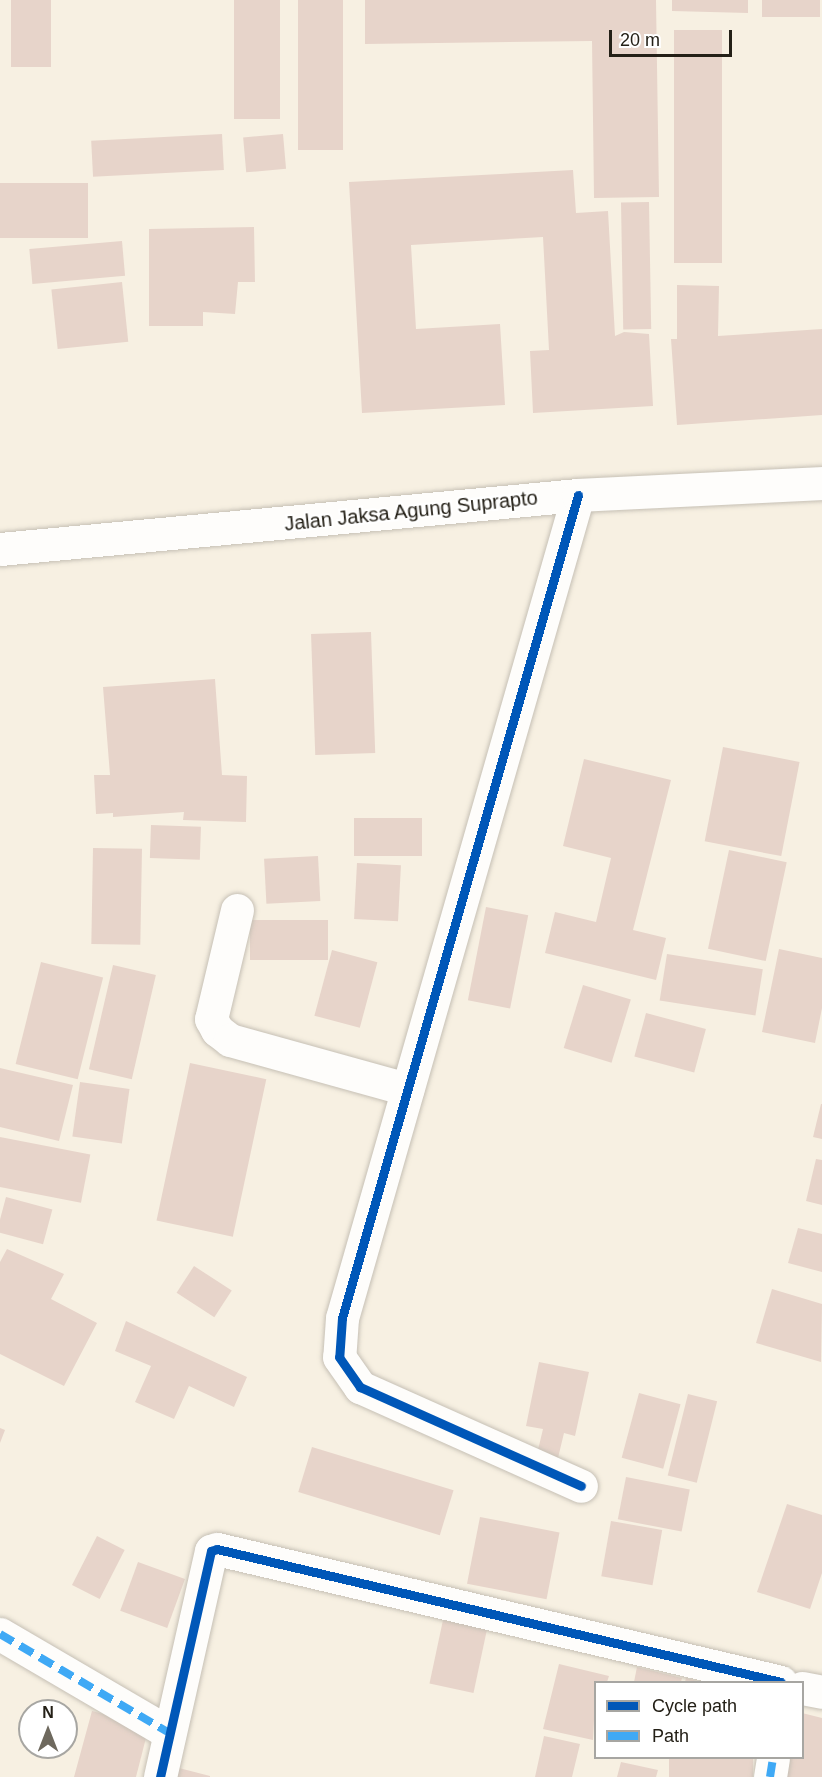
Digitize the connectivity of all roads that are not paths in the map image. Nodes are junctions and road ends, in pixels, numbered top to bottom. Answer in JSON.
{"nodes":[{"id":1,"x":822,"y":483,"type":"edge"},
{"id":2,"x":578,"y":495,"type":"junction"},
{"id":3,"x":0,"y":549,"type":"edge"},
{"id":4,"x":237,"y":910,"type":"dead end"},
{"id":5,"x":406,"y":1089,"type":"junction"},
{"id":6,"x":581,"y":1486,"type":"dead end"},
{"id":7,"x":0,"y":1634,"type":"edge"},
{"id":8,"x":773,"y":1681,"type":"edge"},
{"id":9,"x":804,"y":1688,"type":"edge"},
{"id":10,"x":822,"y":1692,"type":"edge"},
{"id":11,"x":168,"y":1732,"type":"junction"},
{"id":12,"x":773,"y":1759,"type":"edge"},
{"id":13,"x":160,"y":1777,"type":"edge"},
{"id":14,"x":770,"y":1777,"type":"edge"}],
"edges":[{"from":1,"to":2,"type":"street","name":"Jalan Jaksa Agung Suprapto"},
{"from":2,"to":3,"type":"street","name":"Jalan Jaksa Agung Suprapto"},
{"from":2,"to":5,"type":"street"},
{"from":4,"to":5,"type":"street"},
{"from":5,"to":6,"type":"street"},
{"from":7,"to":11,"type":"street"},
{"from":8,"to":11,"type":"street"},
{"from":9,"to":10,"type":"street"},
{"from":11,"to":13,"type":"street"},
{"from":12,"to":14,"type":"street"}]}
